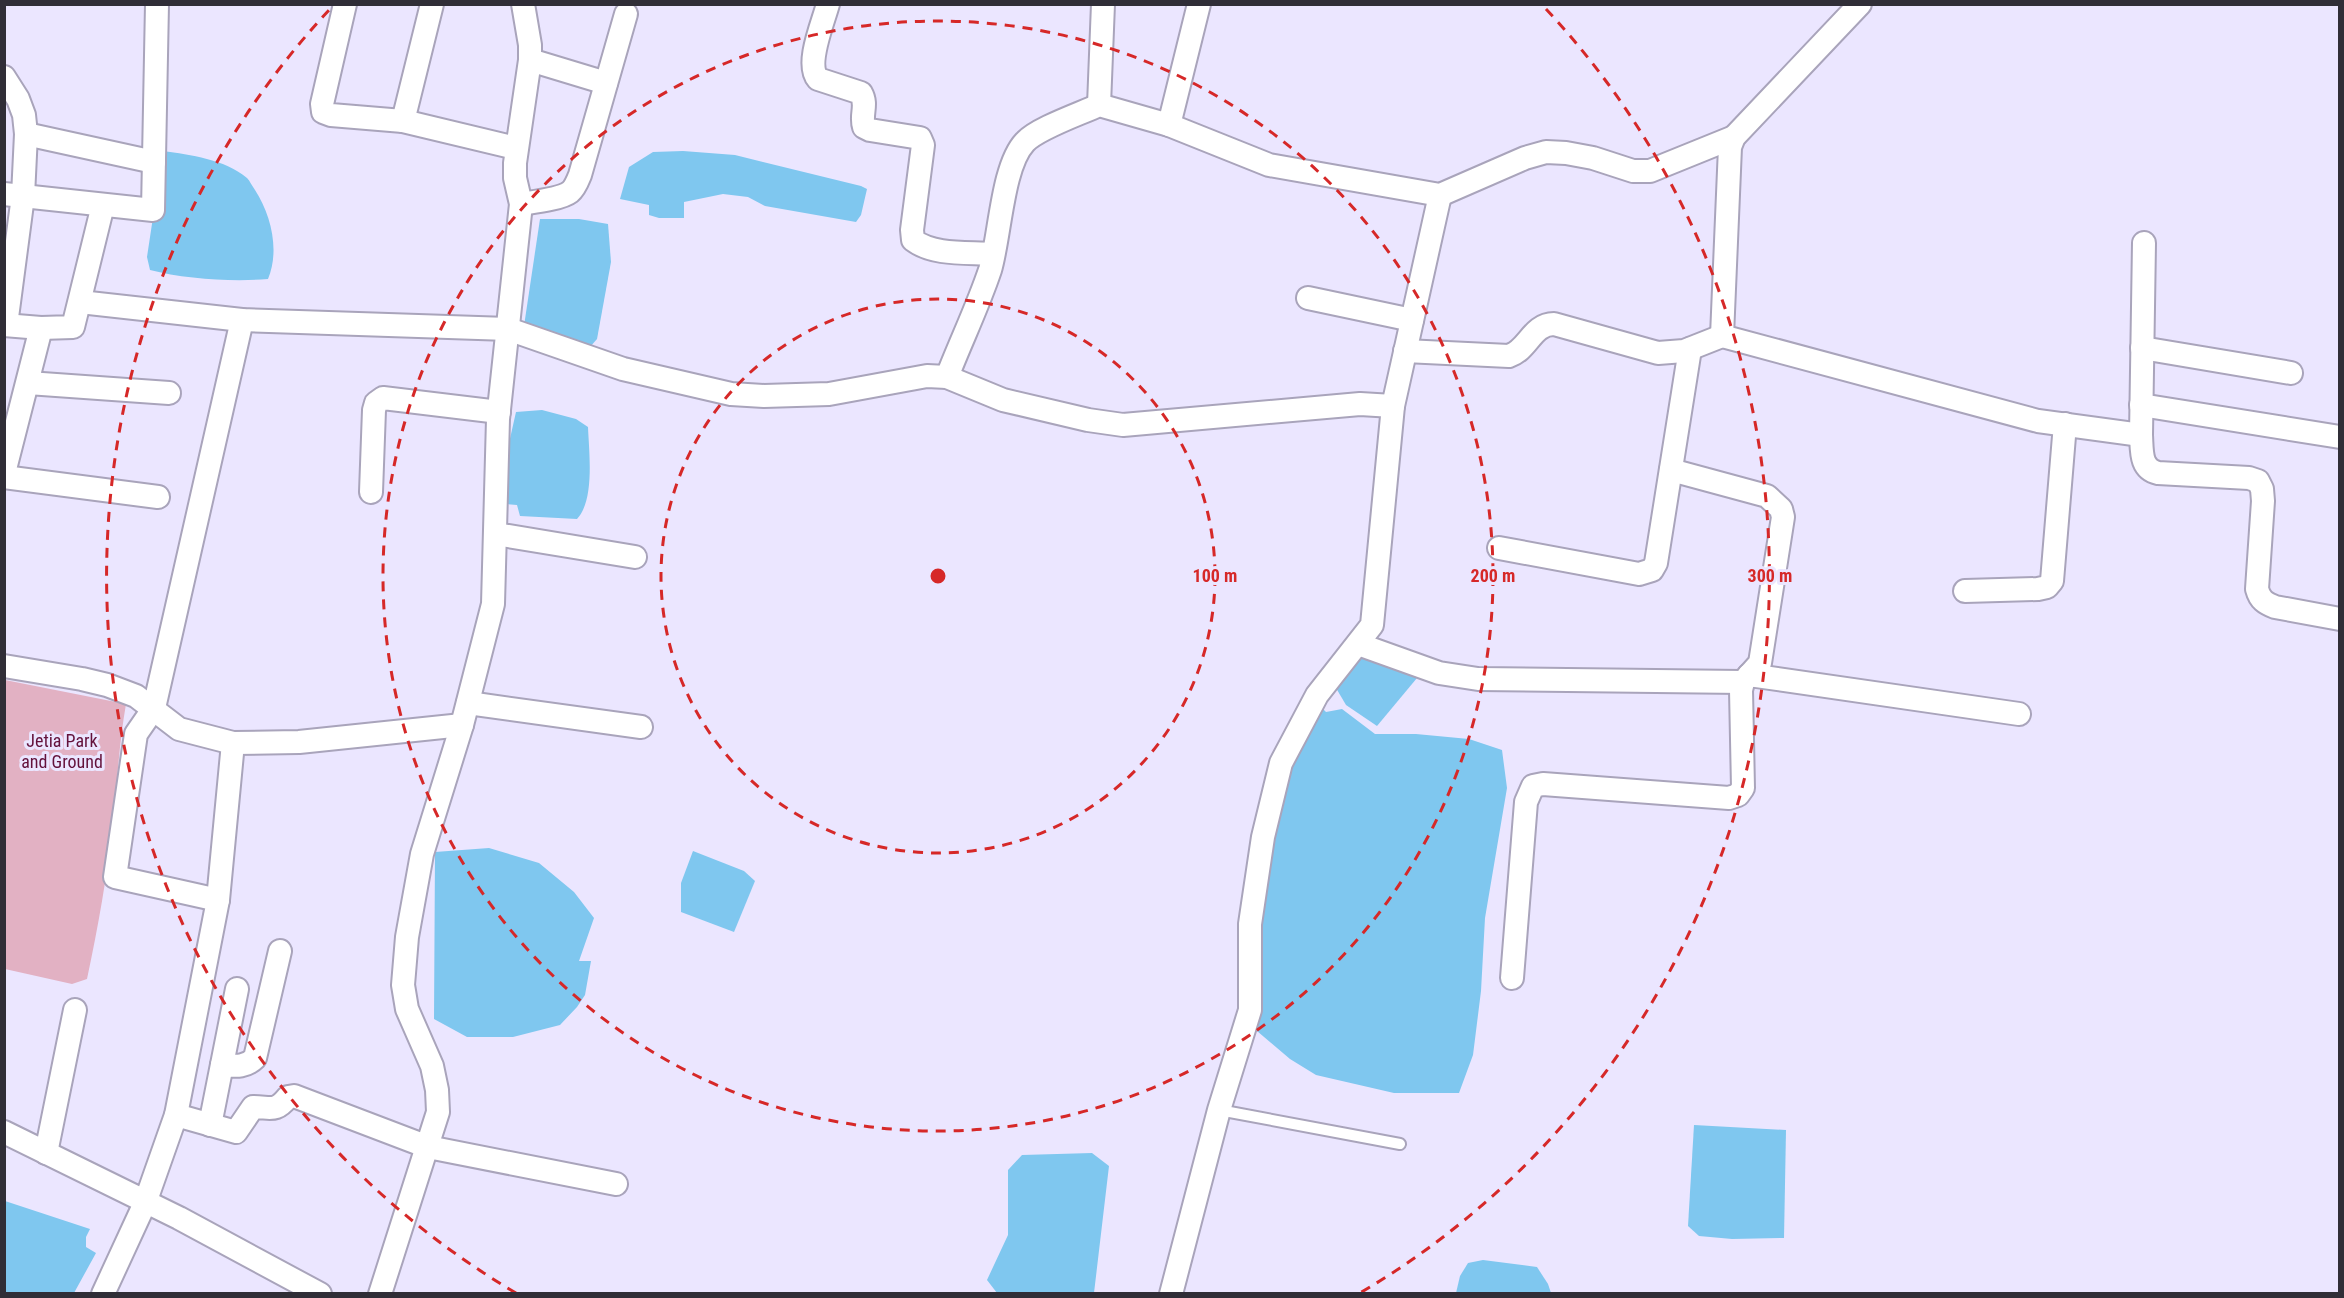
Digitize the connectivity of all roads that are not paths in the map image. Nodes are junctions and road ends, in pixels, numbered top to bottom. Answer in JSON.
{"nodes":[{"id":1,"x":158,"y":4,"type":"edge"},
{"id":2,"x":345,"y":4,"type":"edge"},
{"id":3,"x":432,"y":4,"type":"edge"},
{"id":4,"x":523,"y":4,"type":"edge"},
{"id":5,"x":828,"y":4,"type":"edge"},
{"id":6,"x":1102,"y":4,"type":"edge"},
{"id":7,"x":1199,"y":4,"type":"edge"},
{"id":8,"x":1860,"y":4,"type":"edge"},
{"id":9,"x":626,"y":14,"type":"dead end"},
{"id":10,"x":530,"y":60,"type":"junction"},
{"id":11,"x":4,"y":77,"type":"edge"},
{"id":12,"x":606,"y":83,"type":"junction"},
{"id":13,"x":1099,"y":105,"type":"junction"},
{"id":14,"x":403,"y":121,"type":"junction"},
{"id":15,"x":1169,"y":125,"type":"junction"},
{"id":16,"x":26,"y":134,"type":"junction"},
{"id":17,"x":1734,"y":137,"type":"junction"},
{"id":18,"x":516,"y":148,"type":"junction"},
{"id":19,"x":154,"y":162,"type":"junction"},
{"id":20,"x":14,"y":195,"type":"edge"},
{"id":21,"x":1440,"y":195,"type":"junction"},
{"id":22,"x":521,"y":204,"type":"junction"},
{"id":23,"x":103,"y":205,"type":"junction"},
{"id":24,"x":2144,"y":243,"type":"dead end"},
{"id":25,"x":993,"y":254,"type":"junction"},
{"id":26,"x":1308,"y":298,"type":"dead end"},
{"id":27,"x":80,"y":302,"type":"junction"},
{"id":28,"x":242,"y":320,"type":"junction"},
{"id":29,"x":1412,"y":320,"type":"junction"},
{"id":30,"x":5,"y":325,"type":"edge"},
{"id":31,"x":41,"y":328,"type":"junction"},
{"id":32,"x":508,"y":329,"type":"junction"},
{"id":33,"x":1722,"y":336,"type":"junction"},
{"id":34,"x":2142,"y":348,"type":"junction"},
{"id":35,"x":1690,"y":349,"type":"junction"},
{"id":36,"x":1405,"y":351,"type":"junction"},
{"id":37,"x":2291,"y":374,"type":"dead end"},
{"id":38,"x":947,"y":376,"type":"junction"},
{"id":39,"x":28,"y":383,"type":"junction"},
{"id":40,"x":169,"y":393,"type":"dead end"},
{"id":41,"x":2141,"y":405,"type":"junction"},
{"id":42,"x":1393,"y":406,"type":"junction"},
{"id":43,"x":499,"y":412,"type":"junction"},
{"id":44,"x":2065,"y":424,"type":"junction"},
{"id":45,"x":2141,"y":435,"type":"junction"},
{"id":46,"x":2340,"y":437,"type":"edge"},
{"id":47,"x":1671,"y":470,"type":"junction"},
{"id":48,"x":4,"y":475,"type":"edge"},
{"id":49,"x":371,"y":492,"type":"dead end"},
{"id":50,"x":158,"y":497,"type":"dead end"},
{"id":51,"x":496,"y":534,"type":"junction"},
{"id":52,"x":1499,"y":548,"type":"dead end"},
{"id":53,"x":635,"y":557,"type":"dead end"},
{"id":54,"x":1965,"y":591,"type":"dead end"},
{"id":55,"x":2340,"y":619,"type":"edge"},
{"id":56,"x":1358,"y":644,"type":"junction"},
{"id":57,"x":4,"y":666,"type":"edge"},
{"id":58,"x":1746,"y":678,"type":"junction"},
{"id":59,"x":154,"y":708,"type":"junction"},
{"id":60,"x":465,"y":714,"type":"junction"},
{"id":61,"x":2019,"y":714,"type":"dead end"},
{"id":62,"x":641,"y":727,"type":"dead end"},
{"id":63,"x":233,"y":743,"type":"junction"},
{"id":64,"x":218,"y":900,"type":"junction"},
{"id":65,"x":280,"y":951,"type":"dead end"},
{"id":66,"x":1512,"y":978,"type":"dead end"},
{"id":67,"x":237,"y":989,"type":"dead end"},
{"id":68,"x":75,"y":1010,"type":"dead end"},
{"id":69,"x":222,"y":1065,"type":"junction"},
{"id":70,"x":1219,"y":1110,"type":"junction"},
{"id":71,"x":176,"y":1115,"type":"junction"},
{"id":72,"x":210,"y":1125,"type":"junction"},
{"id":73,"x":4,"y":1132,"type":"edge"},
{"id":74,"x":1400,"y":1144,"type":"dead end"},
{"id":75,"x":428,"y":1147,"type":"junction"},
{"id":76,"x":46,"y":1153,"type":"junction"},
{"id":77,"x":616,"y":1184,"type":"dead end"},
{"id":78,"x":145,"y":1203,"type":"junction"},
{"id":79,"x":103,"y":1293,"type":"edge"},
{"id":80,"x":320,"y":1293,"type":"edge"},
{"id":81,"x":380,"y":1293,"type":"edge"},
{"id":82,"x":1175,"y":1293,"type":"edge"}],
"edges":[{"from":1,"to":19,"type":"street"},
{"from":2,"to":14,"type":"street"},
{"from":3,"to":14,"type":"street"},
{"from":4,"to":10,"type":"street"},
{"from":5,"to":25,"type":"street"},
{"from":6,"to":13,"type":"street"},
{"from":7,"to":15,"type":"street"},
{"from":8,"to":17,"type":"street"},
{"from":9,"to":12,"type":"street"},
{"from":10,"to":12,"type":"street"},
{"from":10,"to":18,"type":"street"},
{"from":11,"to":16,"type":"street"},
{"from":12,"to":22,"type":"street"},
{"from":13,"to":15,"type":"street"},
{"from":13,"to":25,"type":"street"},
{"from":14,"to":18,"type":"street"},
{"from":15,"to":21,"type":"street"},
{"from":16,"to":19,"type":"street"},
{"from":16,"to":20,"type":"street"},
{"from":17,"to":21,"type":"street"},
{"from":17,"to":33,"type":"street"},
{"from":18,"to":22,"type":"street"},
{"from":19,"to":23,"type":"street"},
{"from":20,"to":23,"type":"street"},
{"from":20,"to":30,"type":"street"},
{"from":21,"to":29,"type":"street"},
{"from":22,"to":32,"type":"street"},
{"from":23,"to":27,"type":"street"},
{"from":24,"to":34,"type":"street"},
{"from":25,"to":38,"type":"street"},
{"from":26,"to":29,"type":"street"},
{"from":27,"to":28,"type":"street"},
{"from":27,"to":31,"type":"street"},
{"from":28,"to":32,"type":"street"},
{"from":28,"to":59,"type":"street"},
{"from":29,"to":36,"type":"street"},
{"from":30,"to":31,"type":"street"},
{"from":31,"to":39,"type":"street"},
{"from":32,"to":38,"type":"street"},
{"from":32,"to":43,"type":"street"},
{"from":33,"to":35,"type":"street"},
{"from":33,"to":44,"type":"street"},
{"from":34,"to":37,"type":"street"},
{"from":34,"to":41,"type":"street"},
{"from":35,"to":36,"type":"street"},
{"from":35,"to":47,"type":"street"},
{"from":36,"to":42,"type":"street"},
{"from":38,"to":42,"type":"street"},
{"from":39,"to":40,"type":"street"},
{"from":39,"to":48,"type":"street"},
{"from":41,"to":45,"type":"street"},
{"from":41,"to":46,"type":"street"},
{"from":42,"to":56,"type":"street"},
{"from":43,"to":49,"type":"street"},
{"from":43,"to":51,"type":"street"},
{"from":44,"to":45,"type":"street"},
{"from":44,"to":54,"type":"street"},
{"from":45,"to":55,"type":"street"},
{"from":47,"to":52,"type":"street"},
{"from":47,"to":58,"type":"street"},
{"from":48,"to":50,"type":"street"},
{"from":51,"to":53,"type":"street"},
{"from":51,"to":60,"type":"street"},
{"from":56,"to":58,"type":"street"},
{"from":56,"to":70,"type":"street"},
{"from":57,"to":59,"type":"street"},
{"from":58,"to":61,"type":"street"},
{"from":58,"to":66,"type":"street"},
{"from":59,"to":63,"type":"street"},
{"from":59,"to":64,"type":"street"},
{"from":60,"to":62,"type":"street"},
{"from":60,"to":63,"type":"street"},
{"from":60,"to":75,"type":"street"},
{"from":63,"to":64,"type":"street"},
{"from":64,"to":71,"type":"street"},
{"from":65,"to":69,"type":"street"},
{"from":67,"to":69,"type":"street"},
{"from":68,"to":76,"type":"street"},
{"from":69,"to":72,"type":"street"},
{"from":70,"to":74,"type":"lane"},
{"from":70,"to":82,"type":"street"},
{"from":71,"to":72,"type":"street"},
{"from":71,"to":78,"type":"street"},
{"from":72,"to":75,"type":"street"},
{"from":73,"to":76,"type":"street"},
{"from":75,"to":77,"type":"street"},
{"from":75,"to":81,"type":"street"},
{"from":76,"to":78,"type":"street"},
{"from":78,"to":79,"type":"street"},
{"from":78,"to":80,"type":"street"}]}
